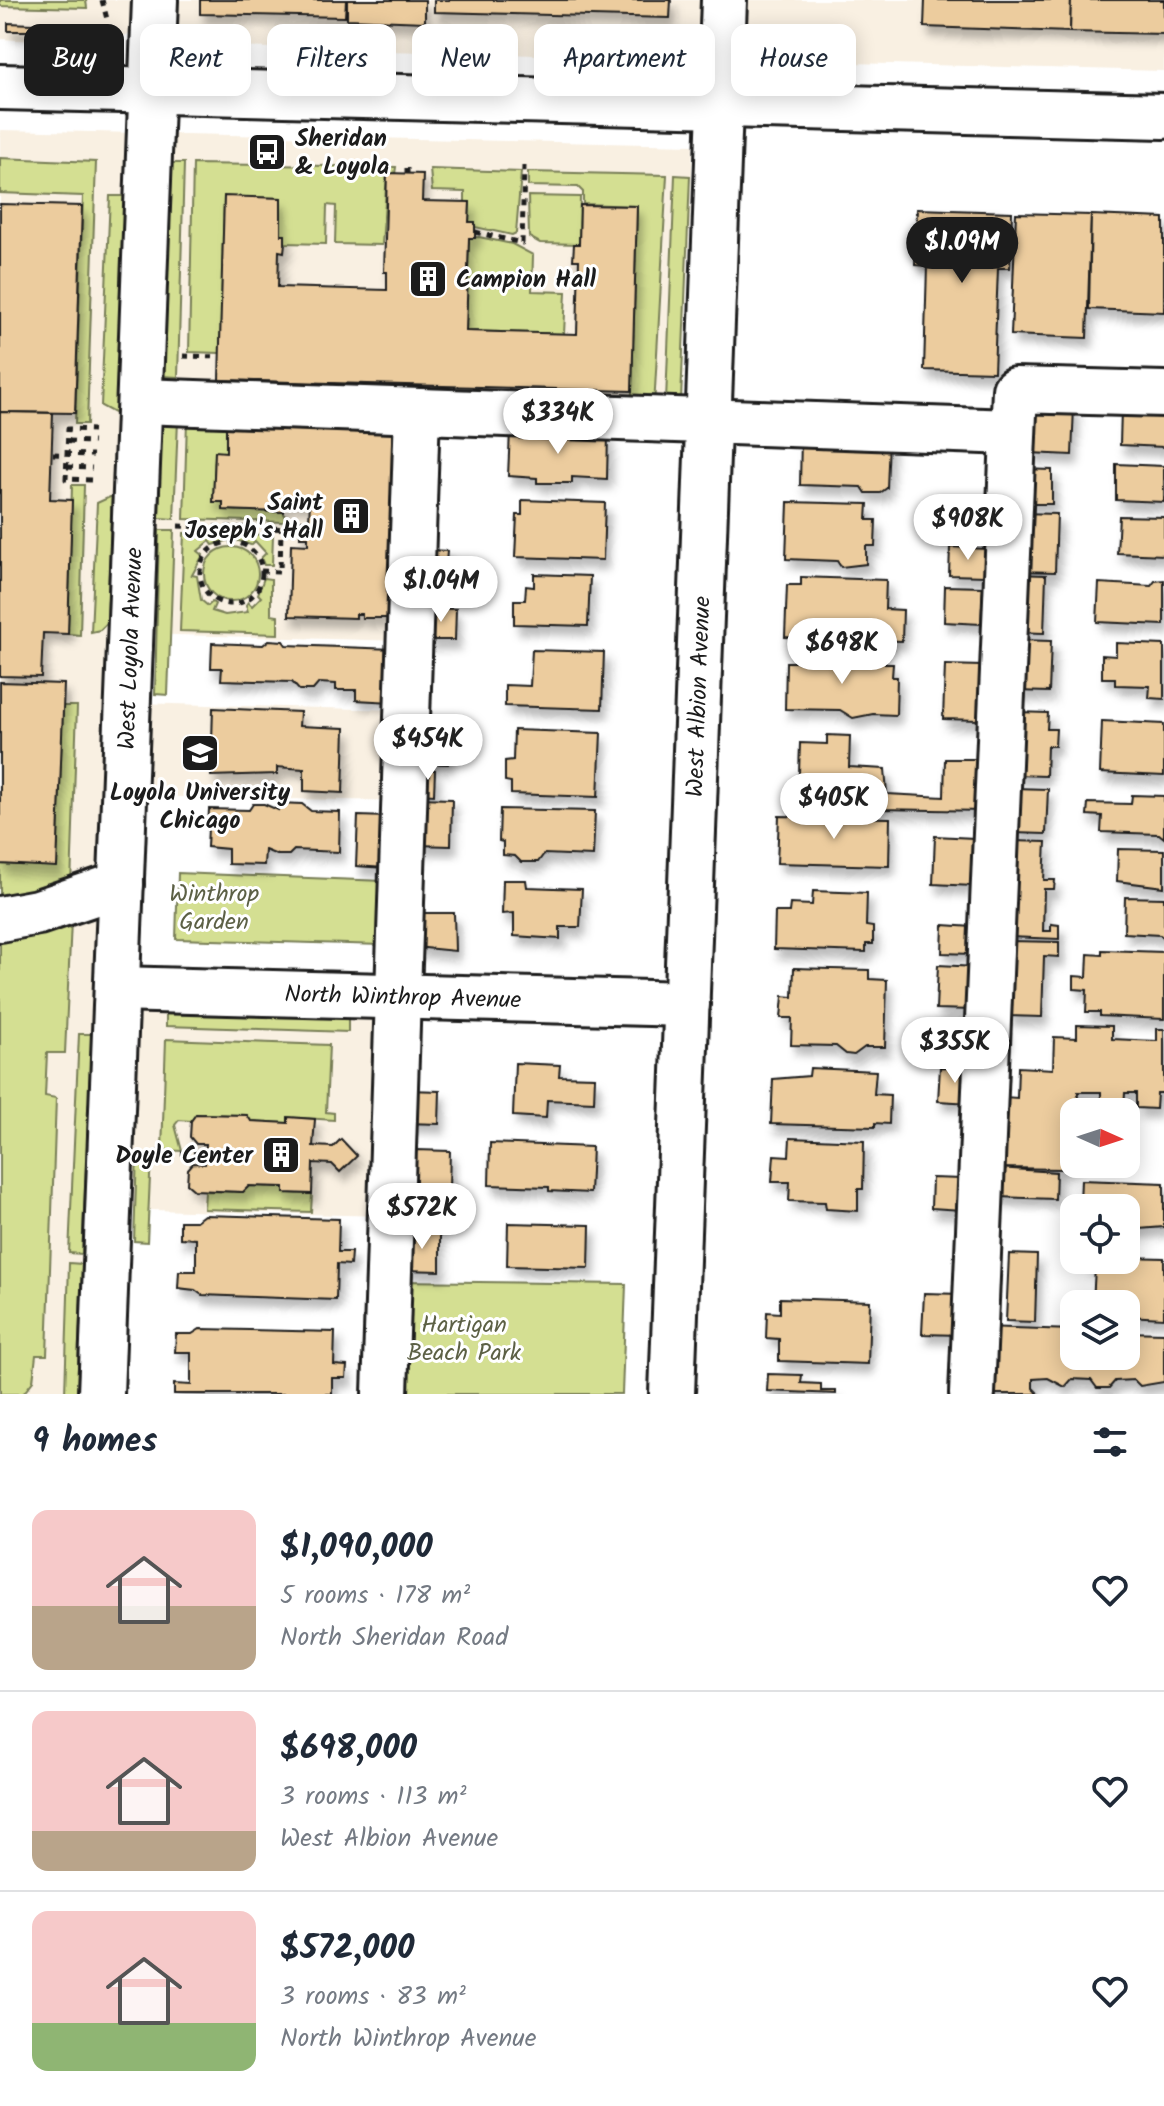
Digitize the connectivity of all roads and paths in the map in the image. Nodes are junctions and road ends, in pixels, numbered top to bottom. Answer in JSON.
{"nodes":[{"id":1,"x":102,"y":0,"type":"edge"},
{"id":2,"x":155,"y":0,"type":"edge"},
{"id":3,"x":724,"y":0,"type":"edge"},
{"id":4,"x":108,"y":23,"type":"dead end"},
{"id":5,"x":154,"y":24,"type":"edge"},
{"id":6,"x":0,"y":87,"type":"edge"},
{"id":7,"x":140,"y":92,"type":"edge"},
{"id":8,"x":251,"y":94,"type":"edge"},
{"id":9,"x":152,"y":96,"type":"edge"},
{"id":10,"x":721,"y":104,"type":"junction"},
{"id":11,"x":1164,"y":116,"type":"edge"},
{"id":12,"x":407,"y":163,"type":"dead end"},
{"id":13,"x":524,"y":166,"type":"dead end"},
{"id":14,"x":407,"y":174,"type":"dead end"},
{"id":15,"x":475,"y":232,"type":"dead end"},
{"id":16,"x":183,"y":356,"type":"dead end"},
{"id":17,"x":219,"y":357,"type":"dead end"},
{"id":18,"x":1164,"y":394,"type":"edge"},
{"id":19,"x":140,"y":401,"type":"junction"},
{"id":20,"x":417,"y":411,"type":"junction"},
{"id":21,"x":709,"y":421,"type":"junction"},
{"id":22,"x":93,"y":430,"type":"dead end"},
{"id":23,"x":1012,"y":432,"type":"junction"},
{"id":24,"x":68,"y":441,"type":"junction"},
{"id":25,"x":93,"y":442,"type":"dead end"},
{"id":26,"x":53,"y":454,"type":"dead end"},
{"id":27,"x":67,"y":455,"type":"junction"},
{"id":28,"x":93,"y":455,"type":"dead end"},
{"id":29,"x":67,"y":467,"type":"junction"},
{"id":30,"x":92,"y":468,"type":"dead end"},
{"id":31,"x":91,"y":480,"type":"dead end"},
{"id":32,"x":178,"y":526,"type":"dead end"},
{"id":33,"x":281,"y":529,"type":"junction"},
{"id":34,"x":300,"y":529,"type":"dead end"},
{"id":35,"x":261,"y":571,"type":"junction"},
{"id":36,"x":121,"y":884,"type":"junction"},
{"id":37,"x":0,"y":919,"type":"edge"},
{"id":38,"x":117,"y":989,"type":"junction"},
{"id":39,"x":397,"y":997,"type":"junction"},
{"id":40,"x":687,"y":1004,"type":"junction"},
{"id":41,"x":157,"y":1152,"type":"dead end"},
{"id":42,"x":205,"y":1154,"type":"dead end"},
{"id":43,"x":101,"y":1394,"type":"edge"},
{"id":44,"x":385,"y":1394,"type":"edge"},
{"id":45,"x":672,"y":1394,"type":"edge"},
{"id":46,"x":972,"y":1394,"type":"edge"}],
"edges":[{"from":1,"to":4,"type":"path"},
{"from":2,"to":5,"type":"street","name":"West Loyola Avenue"},
{"from":3,"to":10,"type":"street","name":"West Albion Avenue"},
{"from":6,"to":7,"type":"street"},
{"from":8,"to":10,"type":"street"},
{"from":9,"to":19,"type":"street","name":"West Loyola Avenue"},
{"from":10,"to":11,"type":"street"},
{"from":10,"to":21,"type":"street","name":"West Albion Avenue"},
{"from":12,"to":14,"type":"path"},
{"from":13,"to":15,"type":"path"},
{"from":16,"to":17,"type":"path"},
{"from":18,"to":23,"type":"street"},
{"from":19,"to":20,"type":"street"},
{"from":19,"to":36,"type":"street","name":"West Loyola Avenue"},
{"from":20,"to":21,"type":"street"},
{"from":20,"to":39,"type":"street"},
{"from":21,"to":23,"type":"street"},
{"from":21,"to":40,"type":"street","name":"West Albion Avenue"},
{"from":22,"to":24,"type":"path"},
{"from":23,"to":46,"type":"street"},
{"from":24,"to":25,"type":"path"},
{"from":24,"to":27,"type":"path"},
{"from":26,"to":27,"type":"path"},
{"from":27,"to":28,"type":"path"},
{"from":27,"to":29,"type":"path"},
{"from":29,"to":30,"type":"path"},
{"from":29,"to":31,"type":"path"},
{"from":32,"to":33,"type":"path"},
{"from":33,"to":34,"type":"path"},
{"from":33,"to":35,"type":"path"},
{"from":35,"to":35,"type":"path"},
{"from":36,"to":37,"type":"street"},
{"from":36,"to":38,"type":"street","name":"West Loyola Avenue"},
{"from":38,"to":39,"type":"street","name":"North Winthrop Avenue"},
{"from":38,"to":43,"type":"street","name":"West Loyola Avenue"},
{"from":39,"to":40,"type":"street","name":"North Winthrop Avenue"},
{"from":39,"to":44,"type":"street"},
{"from":40,"to":45,"type":"street","name":"West Albion Avenue"},
{"from":41,"to":42,"type":"path"}]}
